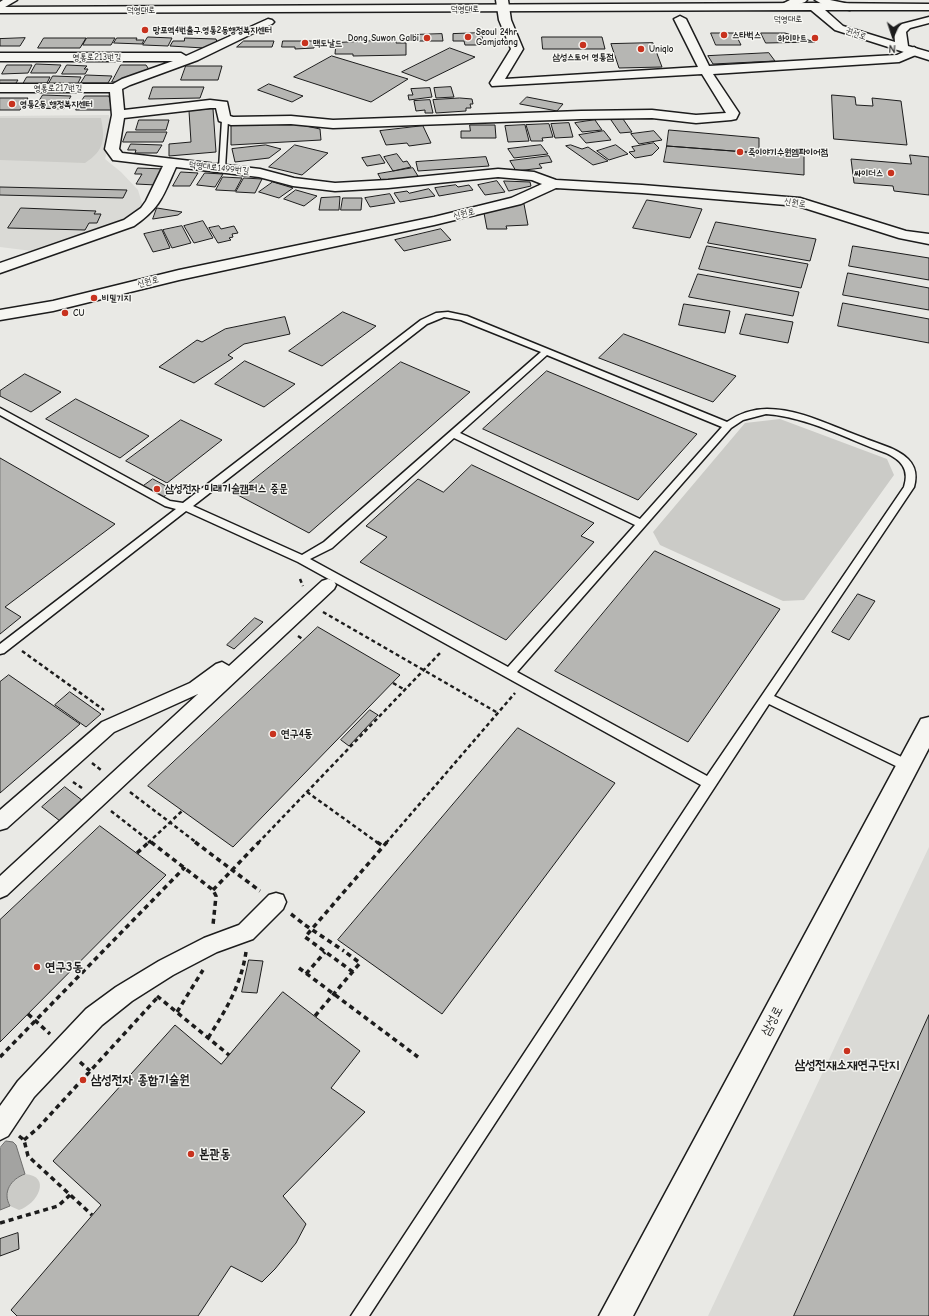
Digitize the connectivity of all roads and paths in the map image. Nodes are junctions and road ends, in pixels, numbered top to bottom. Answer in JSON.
{"nodes":[{"id":1,"x":11,"y":0,"type":"edge"},
{"id":2,"x":81,"y":0,"type":"edge"},
{"id":3,"x":801,"y":0,"type":"edge"},
{"id":4,"x":817,"y":3,"type":"edge"},
{"id":5,"x":784,"y":6,"type":"junction"},
{"id":6,"x":0,"y":7,"type":"edge"},
{"id":7,"x":929,"y":7,"type":"edge"},
{"id":8,"x":0,"y":10,"type":"edge"},
{"id":9,"x":209,"y":10,"type":"junction"},
{"id":10,"x":501,"y":12,"type":"edge"},
{"id":11,"x":900,"y":18,"type":"dead end"},
{"id":12,"x":632,"y":19,"type":"dead end"},
{"id":13,"x":680,"y":19,"type":"junction"},
{"id":14,"x":742,"y":19,"type":"dead end"},
{"id":15,"x":813,"y":19,"type":"dead end"},
{"id":16,"x":827,"y":19,"type":"junction"},
{"id":17,"x":849,"y":19,"type":"dead end"},
{"id":18,"x":929,"y":19,"type":"edge"},
{"id":19,"x":521,"y":20,"type":"dead end"},
{"id":20,"x":0,"y":21,"type":"edge"},
{"id":21,"x":53,"y":21,"type":"dead end"},
{"id":22,"x":244,"y":22,"type":"dead end"},
{"id":23,"x":908,"y":49,"type":"junction"},
{"id":24,"x":929,"y":56,"type":"edge"},
{"id":25,"x":0,"y":57,"type":"edge"},
{"id":26,"x":194,"y":57,"type":"junction"},
{"id":27,"x":705,"y":70,"type":"junction"},
{"id":28,"x":496,"y":83,"type":"junction"},
{"id":29,"x":0,"y":88,"type":"edge"},
{"id":30,"x":116,"y":88,"type":"junction"},
{"id":31,"x":118,"y":115,"type":"junction"},
{"id":32,"x":482,"y":117,"type":"junction"},
{"id":33,"x":225,"y":120,"type":"junction"},
{"id":34,"x":171,"y":163,"type":"junction"},
{"id":35,"x":222,"y":168,"type":"junction"},
{"id":36,"x":554,"y":184,"type":"junction"},
{"id":37,"x":929,"y":239,"type":"edge"},
{"id":38,"x":0,"y":268,"type":"edge"},
{"id":39,"x":0,"y":315,"type":"edge"},
{"id":40,"x":546,"y":352,"type":"junction"},
{"id":41,"x":0,"y":411,"type":"edge"},
{"id":42,"x":728,"y":426,"type":"junction"},
{"id":43,"x":453,"y":434,"type":"junction"},
{"id":44,"x":186,"y":507,"type":"junction"},
{"id":45,"x":641,"y":524,"type":"junction"},
{"id":46,"x":302,"y":559,"type":"junction"},
{"id":47,"x":330,"y":616,"type":"dead end"},
{"id":48,"x":0,"y":650,"type":"edge"},
{"id":49,"x":443,"y":650,"type":"dead end"},
{"id":50,"x":22,"y":651,"type":"dead end"},
{"id":51,"x":424,"y":670,"type":"junction"},
{"id":52,"x":509,"y":673,"type":"junction"},
{"id":53,"x":392,"y":682,"type":"dead end"},
{"id":54,"x":405,"y":690,"type":"junction"},
{"id":55,"x":516,"y":692,"type":"dead end"},
{"id":56,"x":767,"y":698,"type":"junction"},
{"id":57,"x":498,"y":713,"type":"junction"},
{"id":58,"x":119,"y":721,"type":"junction"},
{"id":59,"x":929,"y":726,"type":"edge"},
{"id":60,"x":78,"y":753,"type":"junction"},
{"id":61,"x":908,"y":766,"type":"junction"},
{"id":62,"x":58,"y":770,"type":"junction"},
{"id":63,"x":116,"y":782,"type":"junction"},
{"id":64,"x":709,"y":783,"type":"junction"},
{"id":65,"x":307,"y":792,"type":"junction"},
{"id":66,"x":97,"y":800,"type":"junction"},
{"id":67,"x":182,"y":811,"type":"dead end"},
{"id":68,"x":0,"y":822,"type":"edge"},
{"id":69,"x":170,"y":822,"type":"junction"},
{"id":70,"x":150,"y":841,"type":"junction"},
{"id":71,"x":383,"y":846,"type":"junction"},
{"id":72,"x":137,"y":853,"type":"dead end"},
{"id":73,"x":185,"y":867,"type":"junction"},
{"id":74,"x":232,"y":870,"type":"junction"},
{"id":75,"x":0,"y":889,"type":"edge"},
{"id":76,"x":276,"y":902,"type":"junction"},
{"id":77,"x":246,"y":932,"type":"junction"},
{"id":78,"x":325,"y":952,"type":"junction"},
{"id":79,"x":299,"y":968,"type":"dead end"},
{"id":80,"x":353,"y":972,"type":"junction"},
{"id":81,"x":306,"y":974,"type":"junction"},
{"id":82,"x":142,"y":983,"type":"junction"},
{"id":83,"x":334,"y":994,"type":"junction"},
{"id":84,"x":158,"y":996,"type":"junction"},
{"id":85,"x":28,"y":1014,"type":"dead end"},
{"id":86,"x":315,"y":1016,"type":"dead end"},
{"id":87,"x":50,"y":1034,"type":"dead end"},
{"id":88,"x":208,"y":1038,"type":"junction"},
{"id":89,"x":229,"y":1055,"type":"dead end"},
{"id":90,"x":0,"y":1057,"type":"edge"},
{"id":91,"x":418,"y":1057,"type":"dead end"},
{"id":92,"x":2,"y":1124,"type":"edge"},
{"id":93,"x":24,"y":1140,"type":"junction"},
{"id":94,"x":70,"y":1195,"type":"junction"},
{"id":95,"x":92,"y":1215,"type":"dead end"},
{"id":96,"x":0,"y":1223,"type":"edge"},
{"id":97,"x":359,"y":1316,"type":"edge"},
{"id":98,"x":615,"y":1316,"type":"edge"}],
"edges":[{"from":1,"to":6,"type":"street"},
{"from":2,"to":9,"type":"street"},
{"from":3,"to":5,"type":"street"},
{"from":4,"to":5,"type":"street","name":"덕영대로"},
{"from":4,"to":7,"type":"street","name":"덕영대로"},
{"from":4,"to":16,"type":"street","name":"권선로"},
{"from":5,"to":10,"type":"street","name":"덕영대로"},
{"from":8,"to":9,"type":"street","name":"덕영대로"},
{"from":9,"to":10,"type":"street","name":"덕영대로"},
{"from":10,"to":19,"type":"street","name":"덕영대로"},
{"from":10,"to":28,"type":"street"},
{"from":11,"to":18,"type":"street"},
{"from":12,"to":13,"type":"street"},
{"from":13,"to":14,"type":"street"},
{"from":13,"to":27,"type":"street"},
{"from":15,"to":16,"type":"street","name":"덕영대로"},
{"from":16,"to":17,"type":"street","name":"덕영대로"},
{"from":16,"to":23,"type":"street","name":"권선로"},
{"from":18,"to":23,"type":"street"},
{"from":20,"to":21,"type":"street"},
{"from":22,"to":26,"type":"street"},
{"from":23,"to":24,"type":"street","name":"권선로"},
{"from":23,"to":27,"type":"street"},
{"from":25,"to":26,"type":"street","name":"영통로213번길"},
{"from":26,"to":30,"type":"street"},
{"from":27,"to":28,"type":"street"},
{"from":27,"to":32,"type":"street"},
{"from":28,"to":32,"type":"street"},
{"from":29,"to":30,"type":"street","name":"영통로217번길"},
{"from":30,"to":31,"type":"street","name":"덕영대로1499번길"},
{"from":31,"to":33,"type":"street"},
{"from":31,"to":34,"type":"street","name":"덕영대로1499번길"},
{"from":32,"to":33,"type":"street"},
{"from":33,"to":35,"type":"lane"},
{"from":34,"to":35,"type":"street","name":"덕영대로1499번길"},
{"from":34,"to":38,"type":"street"},
{"from":35,"to":36,"type":"street","name":"덕영대로1499번길"},
{"from":36,"to":37,"type":"street","name":"신원로"},
{"from":36,"to":39,"type":"street","name":"신원로"},
{"from":40,"to":42,"type":"lane"},
{"from":40,"to":43,"type":"lane"},
{"from":40,"to":44,"type":"lane"},
{"from":41,"to":44,"type":"lane"},
{"from":42,"to":45,"type":"lane"},
{"from":42,"to":56,"type":"lane"},
{"from":43,"to":45,"type":"lane"},
{"from":43,"to":46,"type":"lane"},
{"from":44,"to":46,"type":"lane"},
{"from":44,"to":48,"type":"lane"},
{"from":45,"to":52,"type":"lane"},
{"from":46,"to":52,"type":"lane"},
{"from":47,"to":51,"type":"path"},
{"from":49,"to":51,"type":"path"},
{"from":50,"to":58,"type":"path"},
{"from":51,"to":54,"type":"path"},
{"from":51,"to":57,"type":"path"},
{"from":52,"to":64,"type":"lane"},
{"from":53,"to":54,"type":"path"},
{"from":54,"to":65,"type":"path"},
{"from":55,"to":57,"type":"path"},
{"from":56,"to":61,"type":"lane"},
{"from":56,"to":64,"type":"lane"},
{"from":57,"to":71,"type":"path"},
{"from":58,"to":60,"type":"street"},
{"from":58,"to":63,"type":"street"},
{"from":59,"to":61,"type":"street","name":"삼성로"},
{"from":60,"to":62,"type":"street"},
{"from":60,"to":63,"type":"path"},
{"from":61,"to":98,"type":"street","name":"삼성로"},
{"from":62,"to":66,"type":"path"},
{"from":62,"to":68,"type":"street"},
{"from":63,"to":66,"type":"street"},
{"from":63,"to":69,"type":"path"},
{"from":64,"to":97,"type":"lane"},
{"from":65,"to":71,"type":"path"},
{"from":65,"to":74,"type":"path"},
{"from":66,"to":70,"type":"path"},
{"from":66,"to":75,"type":"street"},
{"from":67,"to":69,"type":"path"},
{"from":69,"to":70,"type":"path"},
{"from":69,"to":74,"type":"path"},
{"from":70,"to":72,"type":"path"},
{"from":70,"to":73,"type":"path"},
{"from":71,"to":78,"type":"path"},
{"from":73,"to":74,"type":"path"},
{"from":73,"to":90,"type":"path"},
{"from":74,"to":76,"type":"path"},
{"from":76,"to":77,"type":"street"},
{"from":76,"to":80,"type":"path","bridge":true},
{"from":77,"to":82,"type":"street"},
{"from":77,"to":88,"type":"path"},
{"from":78,"to":80,"type":"path"},
{"from":78,"to":81,"type":"path"},
{"from":79,"to":81,"type":"path"},
{"from":80,"to":83,"type":"path"},
{"from":81,"to":83,"type":"path"},
{"from":82,"to":84,"type":"path"},
{"from":82,"to":92,"type":"street"},
{"from":83,"to":86,"type":"path"},
{"from":83,"to":91,"type":"path"},
{"from":84,"to":88,"type":"path"},
{"from":84,"to":93,"type":"path"},
{"from":85,"to":87,"type":"path","bridge":true},
{"from":88,"to":89,"type":"path"},
{"from":92,"to":93,"type":"path"},
{"from":93,"to":94,"type":"path"},
{"from":94,"to":95,"type":"path"},
{"from":94,"to":96,"type":"path"}]}
